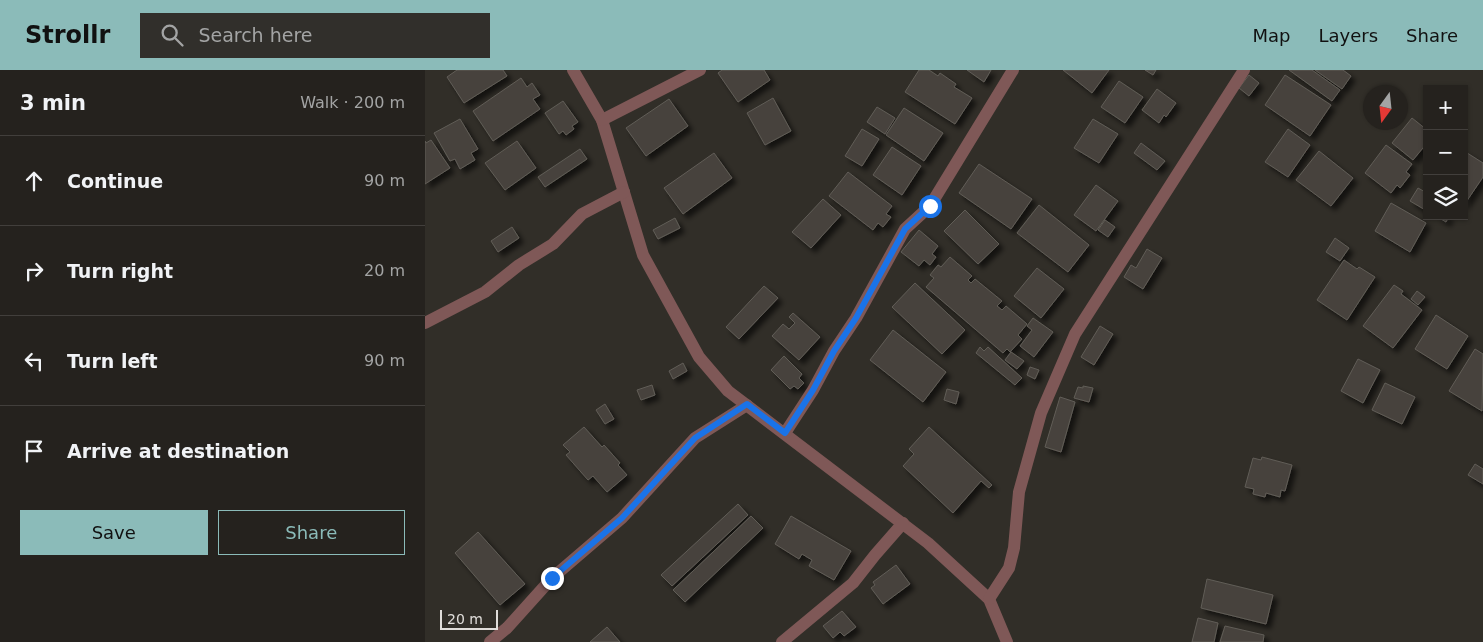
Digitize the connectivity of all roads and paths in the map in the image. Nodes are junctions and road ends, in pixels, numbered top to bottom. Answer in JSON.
{"nodes":[{"id":1,"x":573,"y":70,"type":"edge"},
{"id":2,"x":700,"y":70,"type":"edge"},
{"id":3,"x":1013,"y":70,"type":"edge"},
{"id":4,"x":1244,"y":70,"type":"edge"},
{"id":5,"x":602,"y":120,"type":"junction"},
{"id":6,"x":624,"y":192,"type":"junction"},
{"id":7,"x":425,"y":323,"type":"edge"},
{"id":8,"x":747,"y":404,"type":"junction"},
{"id":9,"x":785,"y":433,"type":"junction"},
{"id":10,"x":903,"y":523,"type":"junction"},
{"id":11,"x":989,"y":599,"type":"junction"},
{"id":12,"x":491,"y":642,"type":"edge"},
{"id":13,"x":782,"y":642,"type":"edge"},
{"id":14,"x":1007,"y":642,"type":"edge"}],
"edges":[{"from":1,"to":5,"type":"street"},
{"from":2,"to":5,"type":"street"},
{"from":3,"to":9,"type":"street"},
{"from":4,"to":11,"type":"street"},
{"from":5,"to":6,"type":"street"},
{"from":6,"to":7,"type":"street"},
{"from":6,"to":8,"type":"street"},
{"from":8,"to":9,"type":"street"},
{"from":8,"to":12,"type":"street"},
{"from":9,"to":10,"type":"street"},
{"from":10,"to":11,"type":"street"},
{"from":10,"to":13,"type":"street"},
{"from":11,"to":14,"type":"street"}]}
